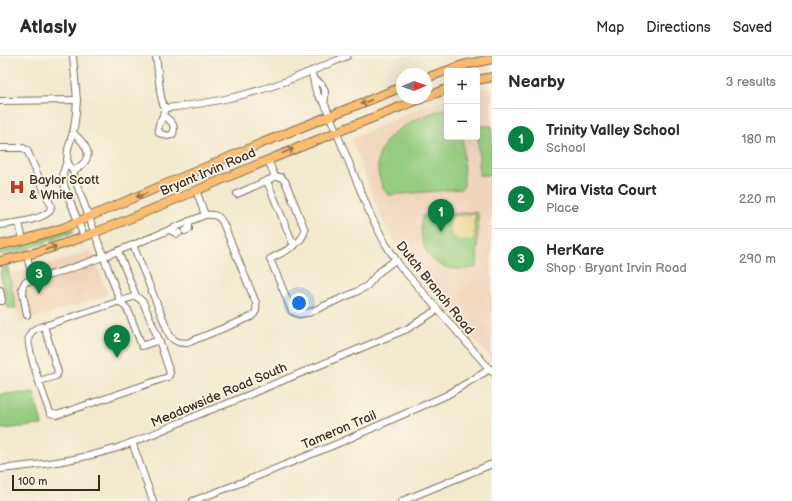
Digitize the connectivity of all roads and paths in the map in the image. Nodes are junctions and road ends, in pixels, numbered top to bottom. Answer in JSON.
{"nodes":[{"id":1,"x":73,"y":56,"type":"edge"},
{"id":2,"x":156,"y":56,"type":"edge"},
{"id":3,"x":347,"y":56,"type":"edge"},
{"id":4,"x":492,"y":59,"type":"edge"},
{"id":5,"x":311,"y":71,"type":"junction"},
{"id":6,"x":432,"y":76,"type":"edge"},
{"id":7,"x":492,"y":77,"type":"edge"},
{"id":8,"x":480,"y":79,"type":"edge"},
{"id":9,"x":315,"y":80,"type":"junction"},
{"id":10,"x":396,"y":89,"type":"edge"},
{"id":11,"x":444,"y":90,"type":"edge"},
{"id":12,"x":432,"y":95,"type":"edge"},
{"id":13,"x":0,"y":100,"type":"edge"},
{"id":14,"x":77,"y":100,"type":"junction"},
{"id":15,"x":324,"y":102,"type":"junction"},
{"id":16,"x":408,"y":104,"type":"edge"},
{"id":17,"x":165,"y":108,"type":"junction"},
{"id":18,"x":164,"y":116,"type":"dead end"},
{"id":19,"x":329,"y":116,"type":"junction"},
{"id":20,"x":337,"y":132,"type":"junction"},
{"id":21,"x":73,"y":133,"type":"junction"},
{"id":22,"x":0,"y":148,"type":"edge"},
{"id":23,"x":268,"y":160,"type":"junction"},
{"id":24,"x":67,"y":161,"type":"junction"},
{"id":25,"x":73,"y":171,"type":"junction"},
{"id":26,"x":275,"y":177,"type":"junction"},
{"id":27,"x":267,"y":181,"type":"junction"},
{"id":28,"x":77,"y":186,"type":"junction"},
{"id":29,"x":67,"y":190,"type":"junction"},
{"id":30,"x":196,"y":190,"type":"junction"},
{"id":31,"x":237,"y":194,"type":"dead end"},
{"id":32,"x":205,"y":215,"type":"junction"},
{"id":33,"x":89,"y":218,"type":"junction"},
{"id":34,"x":189,"y":221,"type":"junction"},
{"id":35,"x":78,"y":222,"type":"junction"},
{"id":36,"x":19,"y":223,"type":"junction"},
{"id":37,"x":0,"y":226,"type":"edge"},
{"id":38,"x":170,"y":230,"type":"junction"},
{"id":39,"x":95,"y":232,"type":"junction"},
{"id":40,"x":84,"y":237,"type":"junction"},
{"id":41,"x":23,"y":240,"type":"junction"},
{"id":42,"x":0,"y":245,"type":"edge"},
{"id":43,"x":133,"y":245,"type":"junction"},
{"id":44,"x":294,"y":246,"type":"junction"},
{"id":45,"x":118,"y":251,"type":"junction"},
{"id":46,"x":27,"y":256,"type":"junction"},
{"id":47,"x":103,"y":256,"type":"junction"},
{"id":48,"x":395,"y":260,"type":"junction"},
{"id":49,"x":0,"y":261,"type":"edge"},
{"id":50,"x":33,"y":280,"type":"junction"},
{"id":51,"x":0,"y":290,"type":"edge"},
{"id":52,"x":136,"y":296,"type":"junction"},
{"id":53,"x":0,"y":301,"type":"edge"},
{"id":54,"x":120,"y":302,"type":"junction"},
{"id":55,"x":438,"y":310,"type":"junction"},
{"id":56,"x":27,"y":315,"type":"dead end"},
{"id":57,"x":44,"y":326,"type":"junction"},
{"id":58,"x":159,"y":340,"type":"junction"},
{"id":59,"x":491,"y":371,"type":"edge"},
{"id":60,"x":39,"y":381,"type":"junction"},
{"id":61,"x":132,"y":442,"type":"junction"},
{"id":62,"x":492,"y":464,"type":"edge"},
{"id":63,"x":0,"y":470,"type":"edge"},
{"id":64,"x":153,"y":501,"type":"edge"},
{"id":65,"x":193,"y":501,"type":"edge"},
{"id":66,"x":402,"y":501,"type":"edge"}],
"edges":[{"from":1,"to":14,"type":"street"},
{"from":2,"to":17,"type":"street"},
{"from":3,"to":5,"type":"street"},
{"from":4,"to":6,"type":"main road"},
{"from":5,"to":9,"type":"street","name":"Dutch Branch Road"},
{"from":5,"to":17,"type":"street"},
{"from":7,"to":8,"type":"main road"},
{"from":9,"to":15,"type":"street","name":"Dutch Branch Road"},
{"from":9,"to":15,"type":"street","name":"Dutch Branch Road"},
{"from":10,"to":19,"type":"main road","name":"Bryant Irvin Road","one_way":true},
{"from":11,"to":12,"type":"main road"},
{"from":13,"to":14,"type":"street"},
{"from":14,"to":21,"type":"street"},
{"from":15,"to":19,"type":"street","name":"Dutch Branch Road"},
{"from":16,"to":20,"type":"main road","name":"Bryant Irvin Road"},
{"from":17,"to":18,"type":"street"},
{"from":19,"to":20,"type":"street","name":"Dutch Branch Road"},
{"from":19,"to":33,"type":"main road","name":"Bryant Irvin Road","one_way":true},
{"from":23,"to":20,"type":"main road","name":"Bryant Irvin Road","one_way":true},
{"from":20,"to":48,"type":"street","name":"Dutch Branch Road"},
{"from":21,"to":24,"type":"street"},
{"from":21,"to":25,"type":"street"},
{"from":22,"to":36,"type":"street"},
{"from":23,"to":26,"type":"street"},
{"from":23,"to":30,"type":"main road","name":"Bryant Irvin Road"},
{"from":24,"to":25,"type":"street"},
{"from":24,"to":29,"type":"street"},
{"from":25,"to":28,"type":"street"},
{"from":26,"to":27,"type":"street"},
{"from":26,"to":44,"type":"street"},
{"from":27,"to":31,"type":"street"},
{"from":27,"to":44,"type":"street"},
{"from":28,"to":29,"type":"street"},
{"from":28,"to":33,"type":"street"},
{"from":29,"to":35,"type":"street"},
{"from":30,"to":32,"type":"street"},
{"from":30,"to":39,"type":"main road","name":"Bryant Irvin Road"},
{"from":32,"to":34,"type":"street"},
{"from":32,"to":43,"type":"street"},
{"from":33,"to":35,"type":"main road","name":"Bryant Irvin Road"},
{"from":33,"to":39,"type":"street"},
{"from":34,"to":38,"type":"street"},
{"from":34,"to":38,"type":"street"},
{"from":35,"to":40,"type":"street"},
{"from":35,"to":41,"type":"main road","name":"Bryant Irvin Road"},
{"from":36,"to":37,"type":"street"},
{"from":36,"to":41,"type":"street"},
{"from":38,"to":43,"type":"street"},
{"from":39,"to":40,"type":"main road","name":"Bryant Irvin Road"},
{"from":39,"to":47,"type":"street"},
{"from":46,"to":40,"type":"main road","name":"Bryant Irvin Road","one_way":true},
{"from":41,"to":42,"type":"main road","name":"Bryant Irvin Road"},
{"from":43,"to":45,"type":"street"},
{"from":44,"to":48,"type":"street"},
{"from":45,"to":47,"type":"street"},
{"from":45,"to":52,"type":"street"},
{"from":46,"to":49,"type":"main road","name":"Bryant Irvin Road"},
{"from":46,"to":50,"type":"street"},
{"from":47,"to":50,"type":"street"},
{"from":47,"to":54,"type":"street"},
{"from":48,"to":55,"type":"street","name":"Dutch Branch Road"},
{"from":50,"to":56,"type":"street"},
{"from":51,"to":53,"type":"street"},
{"from":52,"to":54,"type":"street"},
{"from":52,"to":58,"type":"street"},
{"from":54,"to":57,"type":"street"},
{"from":54,"to":58,"type":"street"},
{"from":55,"to":59,"type":"street","name":"Dutch Branch Road"},
{"from":55,"to":61,"type":"street","name":"Meadowside Road South"},
{"from":57,"to":60,"type":"street"},
{"from":57,"to":60,"type":"street"},
{"from":58,"to":60,"type":"street"},
{"from":59,"to":65,"type":"street","name":"Tameron Trail"},
{"from":61,"to":63,"type":"street","name":"Meadowside Road South"},
{"from":61,"to":64,"type":"street"},
{"from":62,"to":66,"type":"street"}]}
